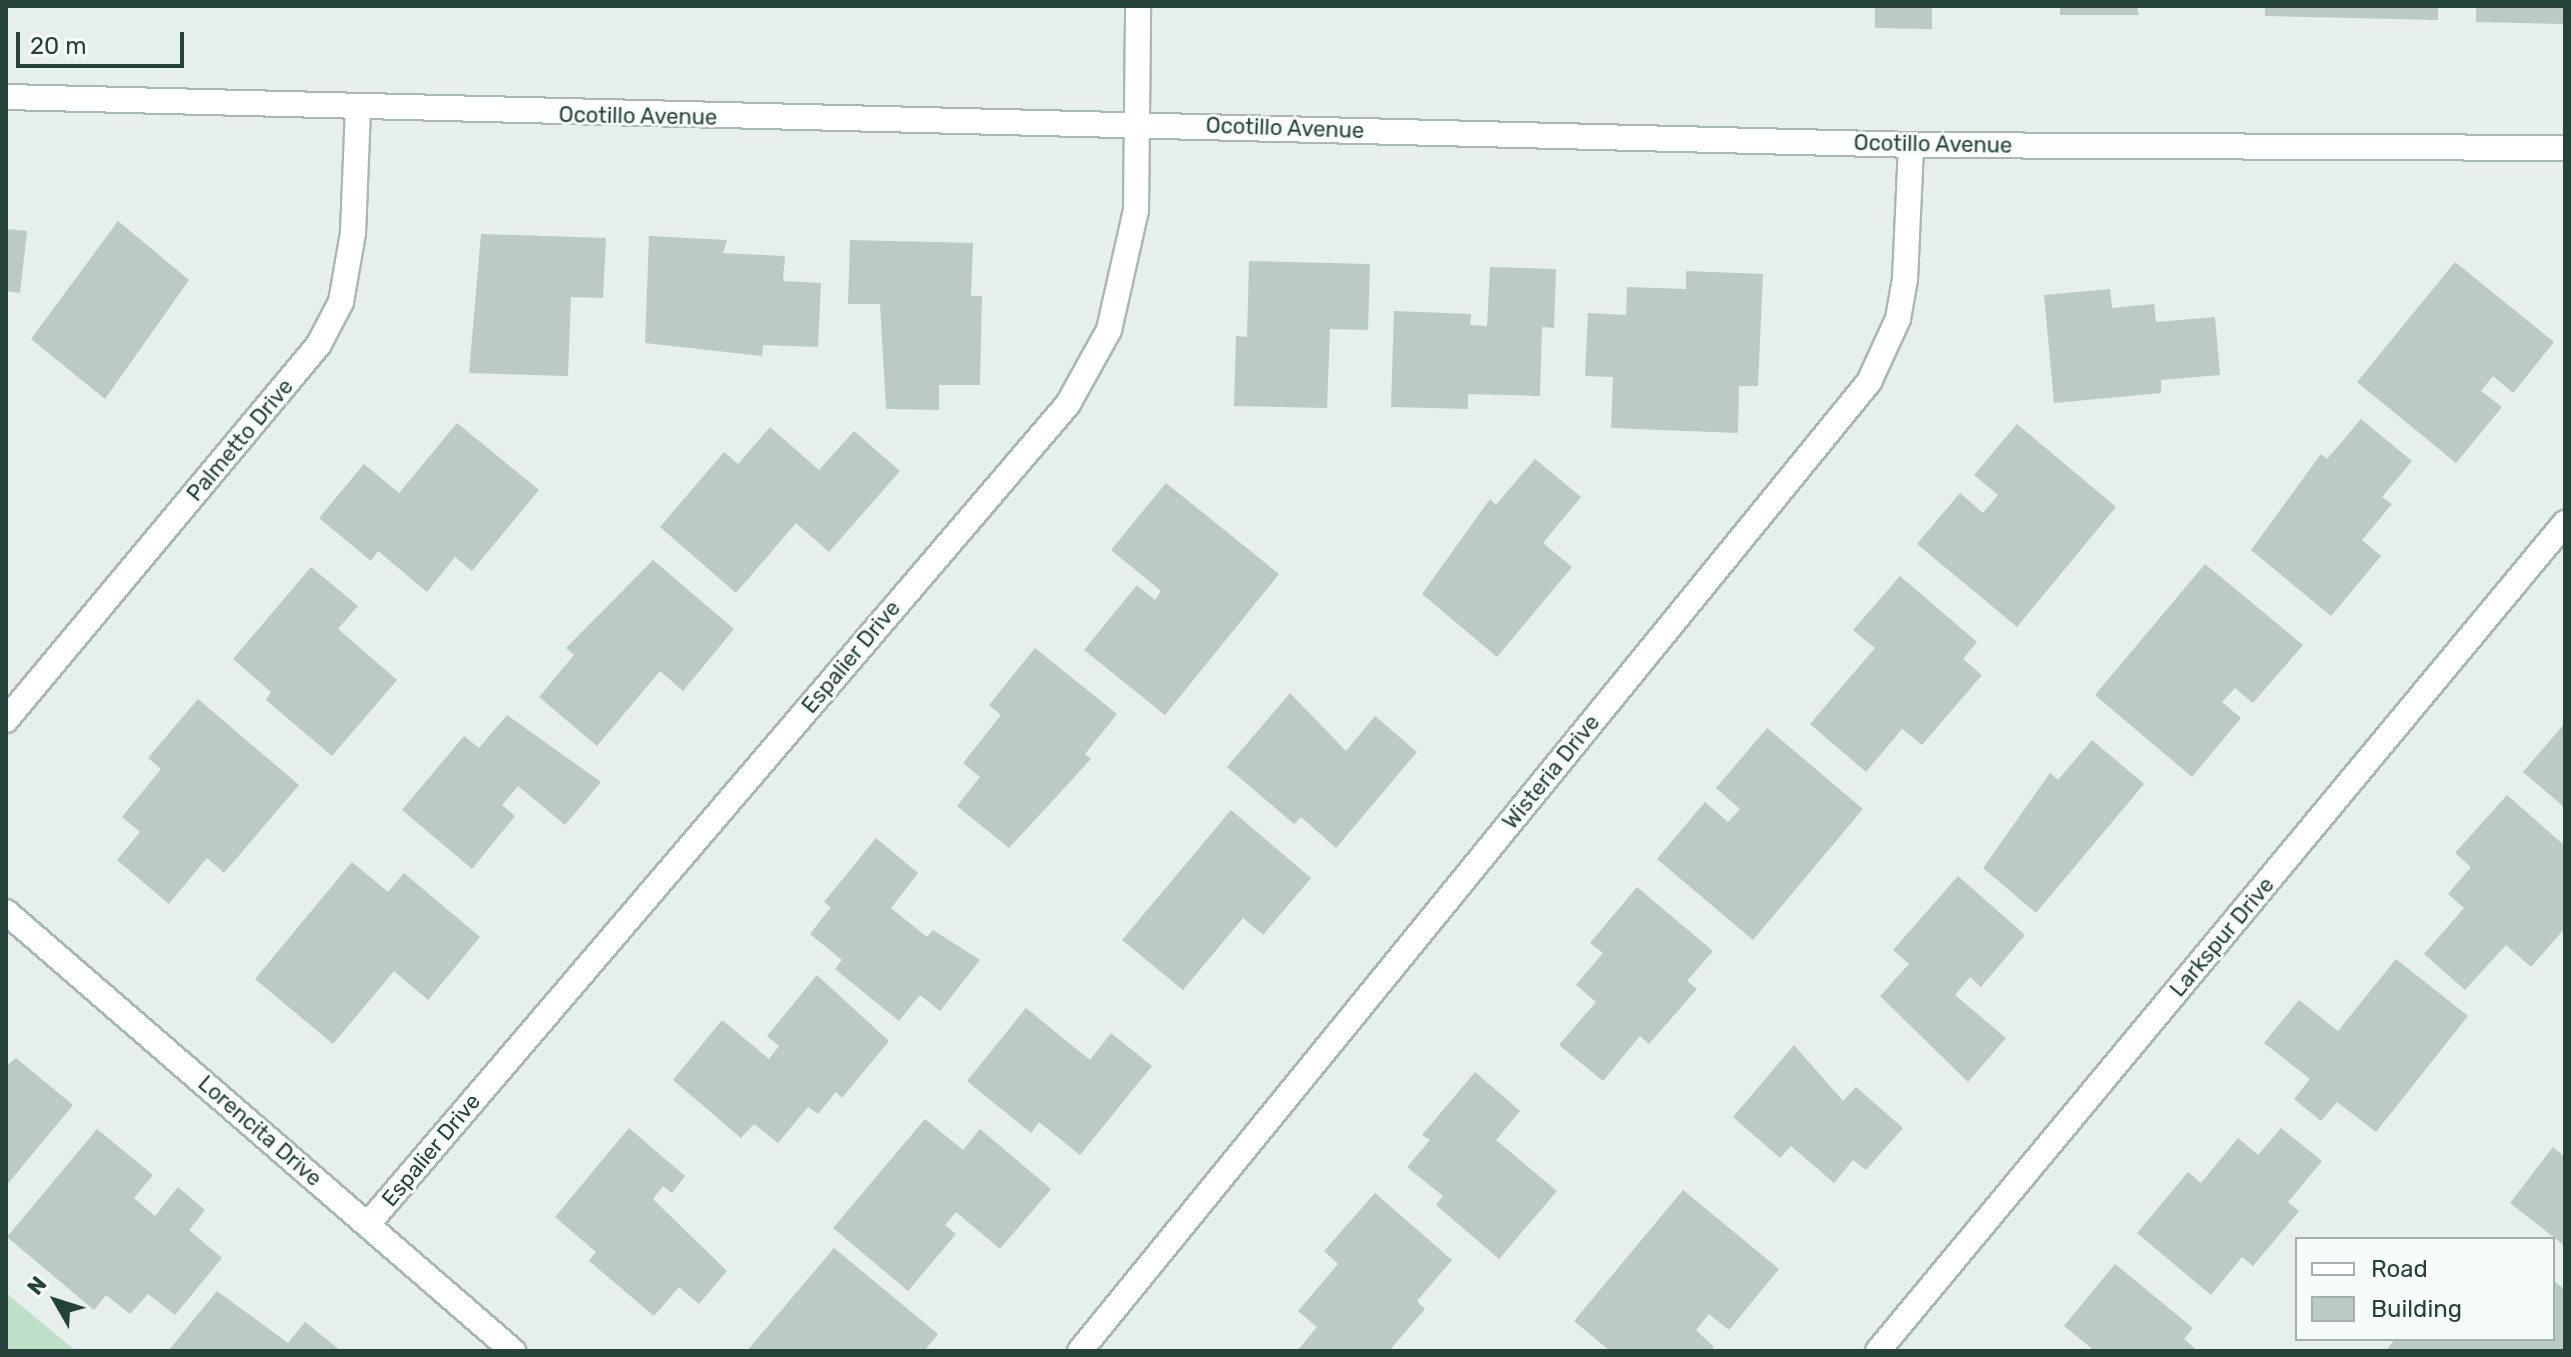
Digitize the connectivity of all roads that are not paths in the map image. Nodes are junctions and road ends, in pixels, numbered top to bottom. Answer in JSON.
{"nodes":[{"id":1,"x":1138,"y":6,"type":"edge"},
{"id":2,"x":6,"y":97,"type":"edge"},
{"id":3,"x":358,"y":111,"type":"junction"},
{"id":4,"x":1139,"y":124,"type":"junction"},
{"id":5,"x":1911,"y":145,"type":"junction"},
{"id":6,"x":2565,"y":148,"type":"edge"},
{"id":7,"x":2565,"y":523,"type":"edge"},
{"id":8,"x":6,"y":720,"type":"edge"},
{"id":9,"x":6,"y":912,"type":"edge"},
{"id":10,"x":368,"y":1224,"type":"junction"},
{"id":11,"x":513,"y":1351,"type":"edge"},
{"id":12,"x":1080,"y":1351,"type":"edge"},
{"id":13,"x":1878,"y":1351,"type":"edge"}],
"edges":[{"from":1,"to":4,"type":"street","name":"Espalier Drive"},
{"from":2,"to":3,"type":"street","name":"Ocotillo Avenue"},
{"from":3,"to":4,"type":"street","name":"Ocotillo Avenue"},
{"from":3,"to":8,"type":"street","name":"Palmetto Drive"},
{"from":4,"to":5,"type":"street","name":"Ocotillo Avenue"},
{"from":4,"to":10,"type":"street","name":"Espalier Drive"},
{"from":5,"to":6,"type":"street","name":"Ocotillo Avenue"},
{"from":5,"to":12,"type":"street","name":"Wisteria Drive"},
{"from":7,"to":13,"type":"street","name":"Larkspur Drive"},
{"from":9,"to":10,"type":"street","name":"Lorencita Drive"},
{"from":10,"to":11,"type":"street","name":"Lorencita Drive"}]}
